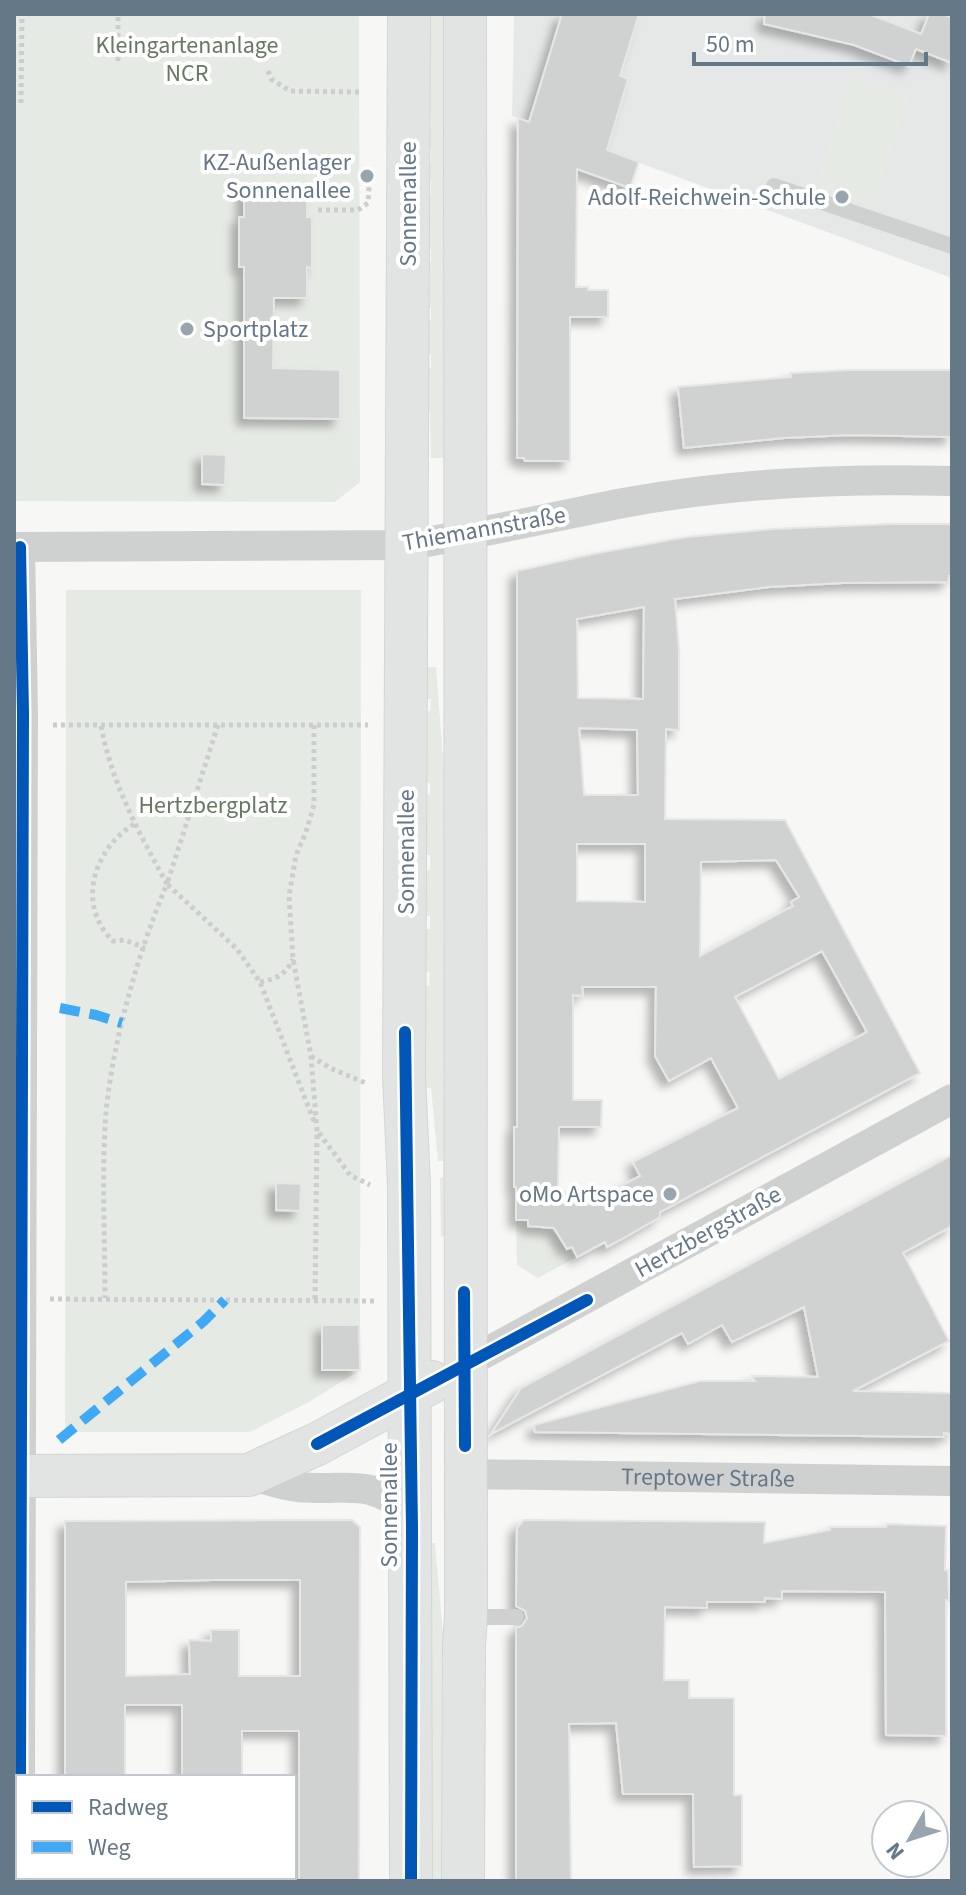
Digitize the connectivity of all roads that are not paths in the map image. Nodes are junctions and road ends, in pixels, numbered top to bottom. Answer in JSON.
{"nodes":[{"id":1,"x":409,"y":14,"type":"edge"},
{"id":2,"x":465,"y":14,"type":"edge"},
{"id":3,"x":774,"y":186,"type":"dead end"},
{"id":4,"x":952,"y":246,"type":"edge"},
{"id":5,"x":952,"y":481,"type":"edge"},
{"id":6,"x":464,"y":536,"type":"junction"},
{"id":7,"x":407,"y":545,"type":"junction"},
{"id":8,"x":17,"y":547,"type":"edge"},
{"id":9,"x":18,"y":724,"type":"edge"},
{"id":10,"x":952,"y":1099,"type":"edge"},
{"id":11,"x":465,"y":1364,"type":"junction"},
{"id":12,"x":410,"y":1394,"type":"junction"},
{"id":13,"x":466,"y":1474,"type":"junction"},
{"id":14,"x":249,"y":1475,"type":"junction"},
{"id":15,"x":17,"y":1476,"type":"edge"},
{"id":16,"x":952,"y":1481,"type":"edge"},
{"id":17,"x":411,"y":1512,"type":"junction"},
{"id":18,"x":466,"y":1617,"type":"junction"},
{"id":19,"x":516,"y":1617,"type":"dead end"},
{"id":20,"x":20,"y":1775,"type":"edge"},
{"id":21,"x":411,"y":1881,"type":"edge"},
{"id":22,"x":463,"y":1881,"type":"edge"}],
"edges":[{"from":1,"to":7,"type":"main road","name":"Sonnenallee"},
{"from":2,"to":6,"type":"main road"},
{"from":3,"to":4,"type":"lane"},
{"from":5,"to":6,"type":"street","name":"Thiemannstraße"},
{"from":6,"to":7,"type":"street","name":"Thiemannstraße"},
{"from":6,"to":11,"type":"main road"},
{"from":7,"to":8,"type":"street","name":"Thiemannstraße"},
{"from":7,"to":12,"type":"main road","name":"Sonnenallee"},
{"from":8,"to":9,"type":"street"},
{"from":9,"to":15,"type":"street"},
{"from":10,"to":11,"type":"street","name":"Hertzbergstraße"},
{"from":11,"to":12,"type":"main road"},
{"from":11,"to":13,"type":"main road"},
{"from":12,"to":14,"type":"main road"},
{"from":12,"to":17,"type":"main road","name":"Sonnenallee"},
{"from":13,"to":16,"type":"street","name":"Treptower Straße"},
{"from":13,"to":18,"type":"main road"},
{"from":14,"to":15,"type":"main road"},
{"from":14,"to":17,"type":"street"},
{"from":15,"to":20,"type":"street"},
{"from":17,"to":21,"type":"main road","name":"Sonnenallee"},
{"from":18,"to":19,"type":"lane"},
{"from":18,"to":22,"type":"main road"}]}
